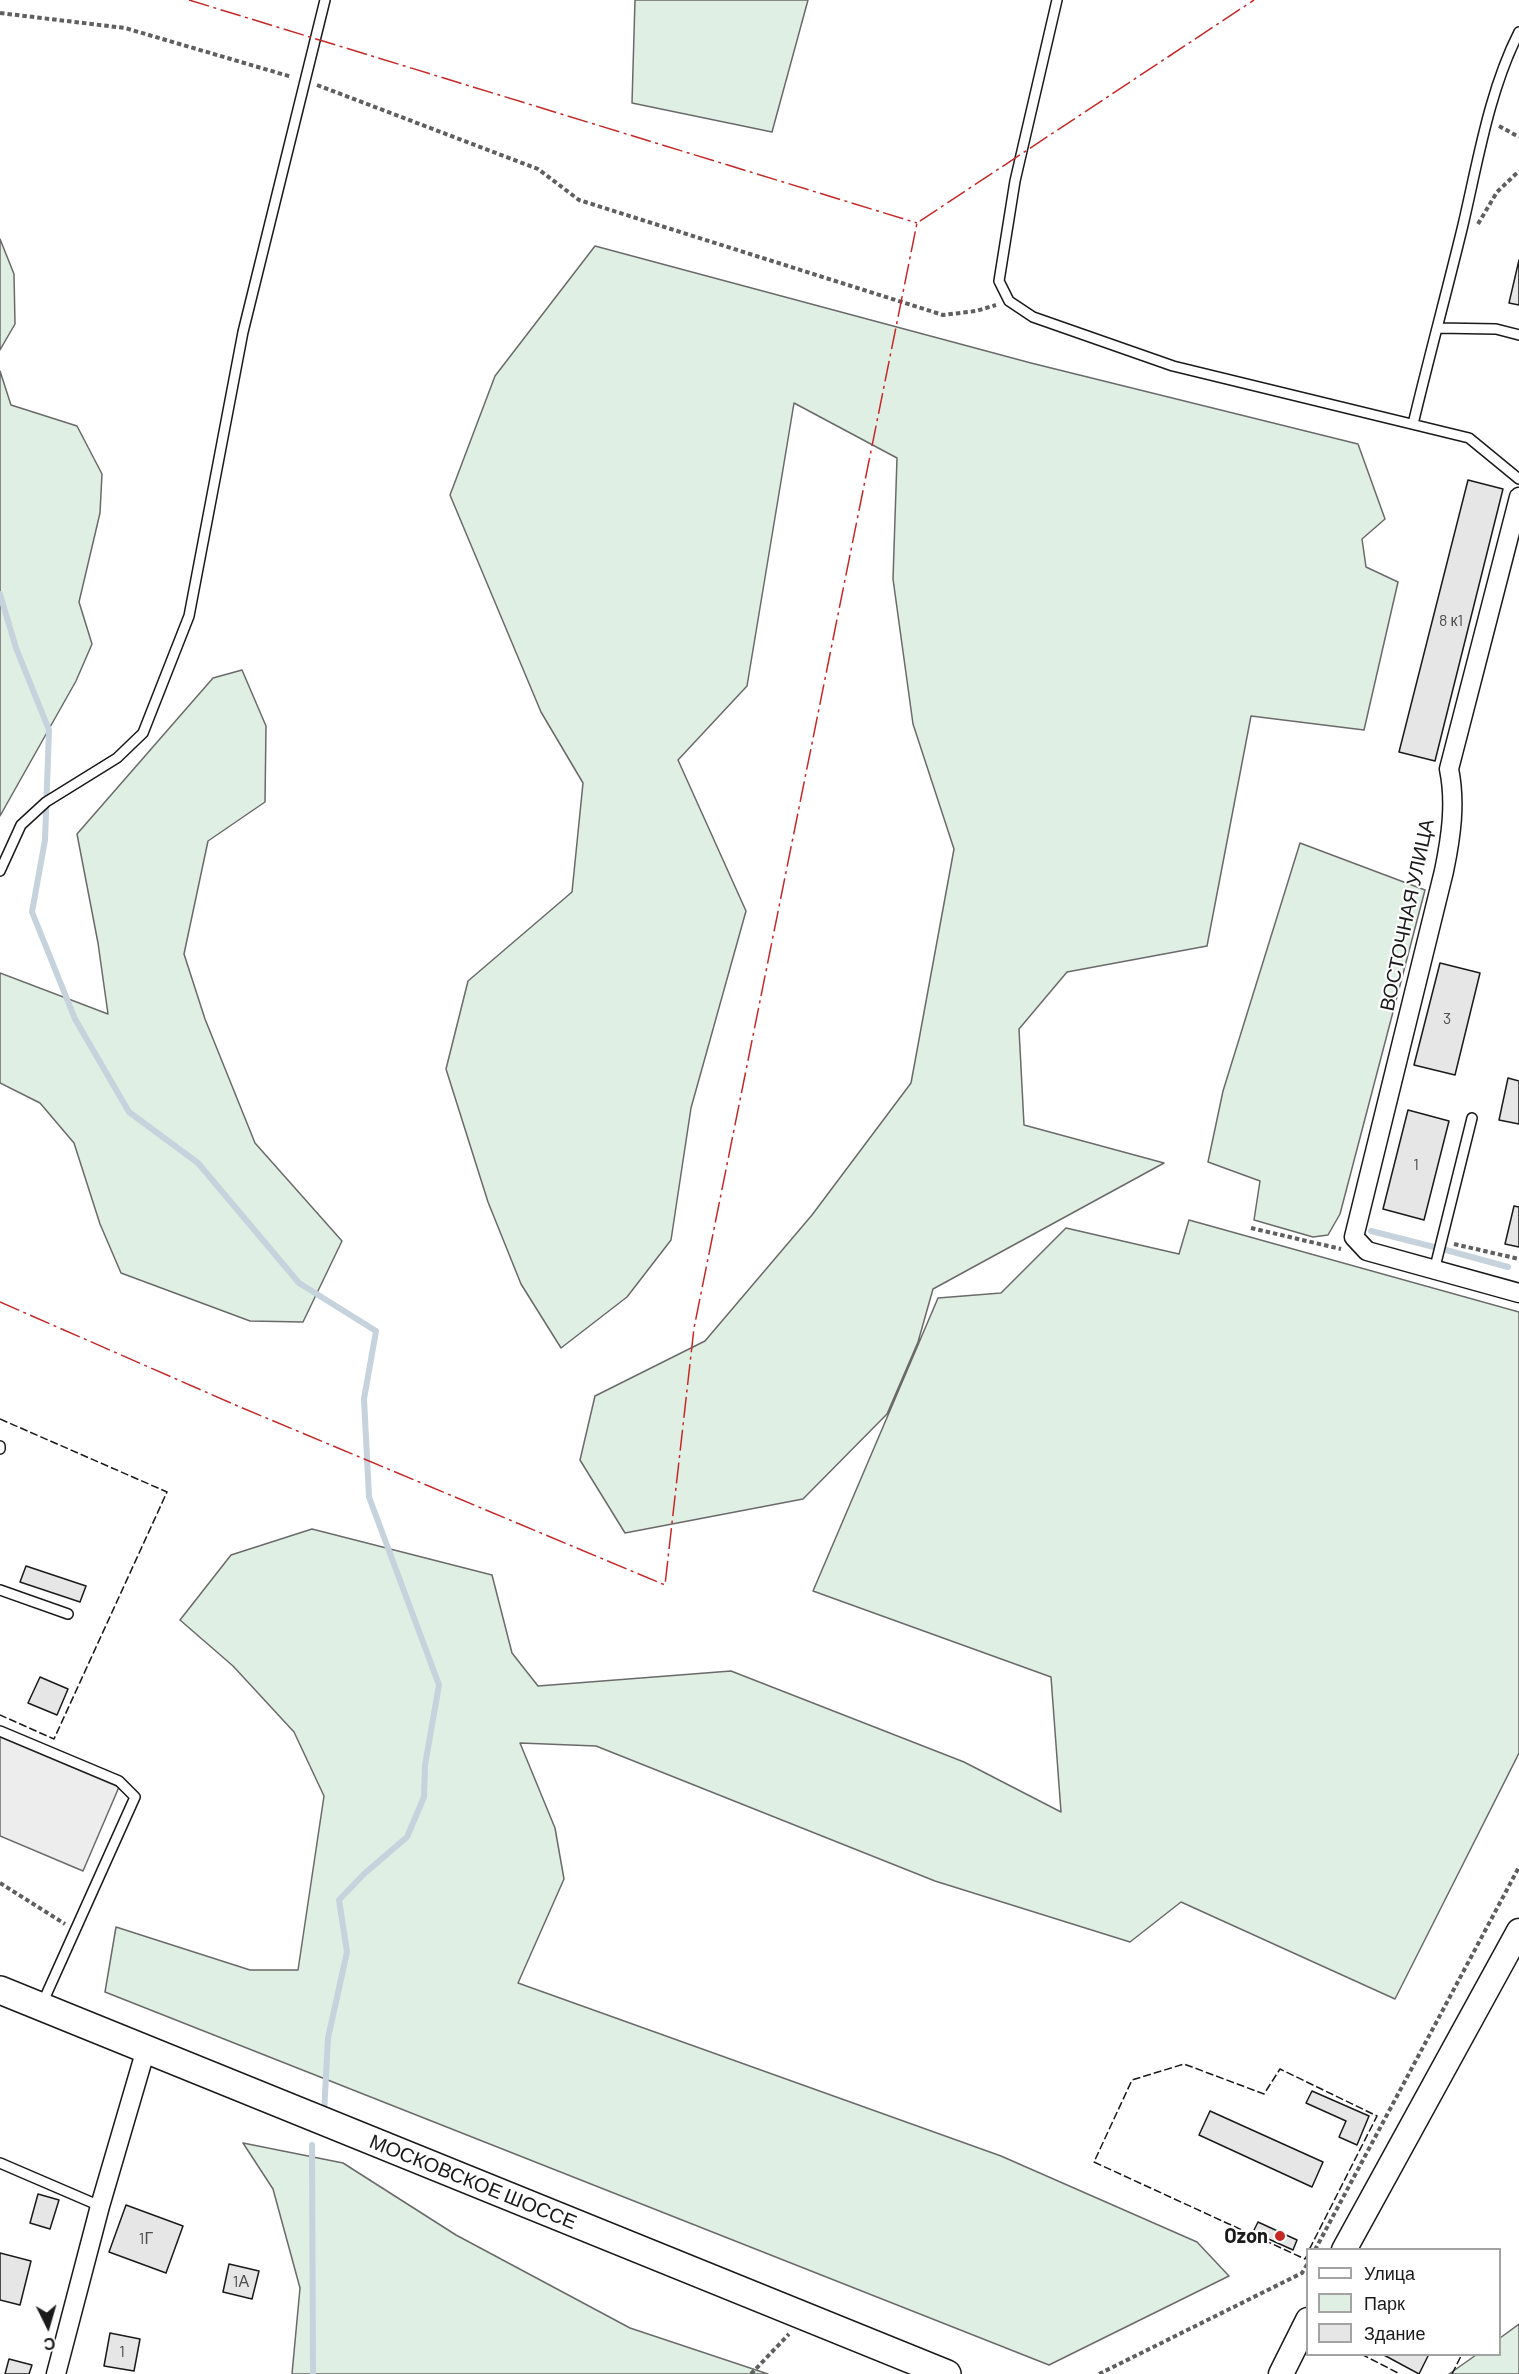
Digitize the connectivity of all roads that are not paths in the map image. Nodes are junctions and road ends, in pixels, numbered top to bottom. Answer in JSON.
{"nodes":[{"id":1,"x":325,"y":0,"type":"edge"},
{"id":2,"x":1057,"y":0,"type":"edge"},
{"id":3,"x":1519,"y":32,"type":"edge"},
{"id":4,"x":1437,"y":328,"type":"junction"},
{"id":5,"x":1519,"y":335,"type":"edge"},
{"id":6,"x":1413,"y":424,"type":"junction"},
{"id":7,"x":1519,"y":479,"type":"edge"},
{"id":8,"x":1519,"y":496,"type":"edge"},
{"id":9,"x":0,"y":871,"type":"edge"},
{"id":10,"x":1472,"y":1118,"type":"dead end"},
{"id":11,"x":1434,"y":1271,"type":"junction"},
{"id":12,"x":1519,"y":1293,"type":"edge"},
{"id":13,"x":0,"y":1590,"type":"edge"},
{"id":14,"x":68,"y":1614,"type":"dead end"},
{"id":15,"x":0,"y":1731,"type":"edge"},
{"id":16,"x":1519,"y":1930,"type":"edge"},
{"id":17,"x":0,"y":1990,"type":"edge"},
{"id":18,"x":41,"y":2007,"type":"junction"},
{"id":19,"x":146,"y":2049,"type":"junction"},
{"id":20,"x":0,"y":2163,"type":"edge"},
{"id":21,"x":100,"y":2206,"type":"junction"},
{"id":22,"x":1345,"y":2248,"type":"edge"},
{"id":23,"x":1306,"y":2324,"type":"edge"},
{"id":24,"x":56,"y":2374,"type":"edge"},
{"id":25,"x":947,"y":2374,"type":"edge"},
{"id":26,"x":1281,"y":2374,"type":"edge"}],
"edges":[{"from":1,"to":9,"type":"lane"},
{"from":2,"to":6,"type":"lane"},
{"from":3,"to":4,"type":"lane"},
{"from":4,"to":5,"type":"lane"},
{"from":4,"to":6,"type":"lane"},
{"from":6,"to":7,"type":"lane"},
{"from":8,"to":11,"type":"street","name":"ВОСТОЧНАЯ УЛИЦА"},
{"from":10,"to":11,"type":"lane"},
{"from":11,"to":12,"type":"street"},
{"from":13,"to":14,"type":"lane"},
{"from":15,"to":18,"type":"lane"},
{"from":16,"to":22,"type":"street"},
{"from":17,"to":18,"type":"main road","name":"МОСКОВСКОЕ ШОССЕ"},
{"from":18,"to":19,"type":"main road","name":"МОСКОВСКОЕ ШОССЕ"},
{"from":19,"to":21,"type":"street"},
{"from":19,"to":25,"type":"main road","name":"МОСКОВСКОЕ ШОССЕ"},
{"from":20,"to":21,"type":"lane"},
{"from":21,"to":24,"type":"street"},
{"from":23,"to":26,"type":"street"}]}
